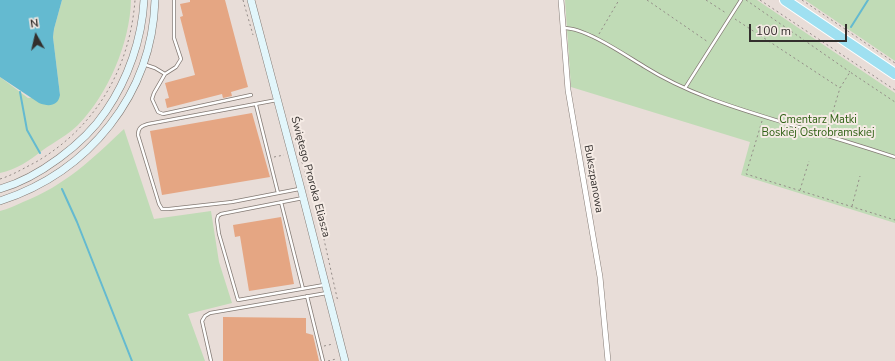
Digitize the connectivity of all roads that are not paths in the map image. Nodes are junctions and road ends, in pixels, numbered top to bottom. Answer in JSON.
{"nodes":[{"id":1,"x":144,"y":0,"type":"edge"},
{"id":2,"x":155,"y":0,"type":"edge"},
{"id":3,"x":174,"y":0,"type":"edge"},
{"id":4,"x":251,"y":0,"type":"edge"},
{"id":5,"x":562,"y":0,"type":"edge"},
{"id":6,"x":741,"y":0,"type":"edge"},
{"id":7,"x":785,"y":0,"type":"edge"},
{"id":8,"x":563,"y":28,"type":"junction"},
{"id":9,"x":143,"y":64,"type":"junction"},
{"id":10,"x":166,"y":74,"type":"junction"},
{"id":11,"x":895,"y":74,"type":"edge"},
{"id":12,"x":685,"y":88,"type":"junction"},
{"id":13,"x":250,"y":95,"type":"dead end"},
{"id":14,"x":278,"y":100,"type":"junction"},
{"id":15,"x":256,"y":105,"type":"junction"},
{"id":16,"x":895,"y":157,"type":"edge"},
{"id":17,"x":301,"y":188,"type":"junction"},
{"id":18,"x":0,"y":189,"type":"edge"},
{"id":19,"x":278,"y":193,"type":"junction"},
{"id":20,"x":304,"y":197,"type":"junction"},
{"id":21,"x":0,"y":201,"type":"edge"},
{"id":22,"x":281,"y":202,"type":"junction"},
{"id":23,"x":326,"y":285,"type":"junction"},
{"id":24,"x":303,"y":289,"type":"junction"},
{"id":25,"x":328,"y":293,"type":"junction"},
{"id":26,"x":307,"y":296,"type":"junction"},
{"id":27,"x":211,"y":361,"type":"edge"},
{"id":28,"x":323,"y":361,"type":"edge"},
{"id":29,"x":345,"y":361,"type":"edge"},
{"id":30,"x":608,"y":361,"type":"edge"}],
"edges":[{"from":1,"to":18,"type":"main road"},
{"from":2,"to":9,"type":"main road"},
{"from":3,"to":10,"type":"lane"},
{"from":4,"to":14,"type":"main road","name":"Świętego Proroka Eliasza"},
{"from":5,"to":8,"type":"street","name":"Bukszpanowa"},
{"from":6,"to":12,"type":"lane"},
{"from":7,"to":11,"type":"highway"},
{"from":8,"to":12,"type":"lane"},
{"from":8,"to":30,"type":"street","name":"Bukszpanowa"},
{"from":9,"to":10,"type":"lane"},
{"from":9,"to":21,"type":"main road"},
{"from":10,"to":13,"type":"lane"},
{"from":12,"to":16,"type":"lane"},
{"from":14,"to":15,"type":"lane"},
{"from":14,"to":17,"type":"main road","name":"Świętego Proroka Eliasza"},
{"from":15,"to":19,"type":"lane"},
{"from":15,"to":19,"type":"lane"},
{"from":17,"to":19,"type":"lane"},
{"from":17,"to":20,"type":"main road","name":"Świętego Proroka Eliasza"},
{"from":20,"to":22,"type":"lane"},
{"from":20,"to":23,"type":"main road","name":"Świętego Proroka Eliasza"},
{"from":22,"to":24,"type":"lane"},
{"from":22,"to":24,"type":"lane"},
{"from":23,"to":24,"type":"lane"},
{"from":23,"to":25,"type":"main road","name":"Świętego Proroka Eliasza"},
{"from":25,"to":26,"type":"lane"},
{"from":25,"to":29,"type":"main road","name":"Świętego Proroka Eliasza"},
{"from":26,"to":27,"type":"lane"},
{"from":26,"to":28,"type":"lane"}]}
